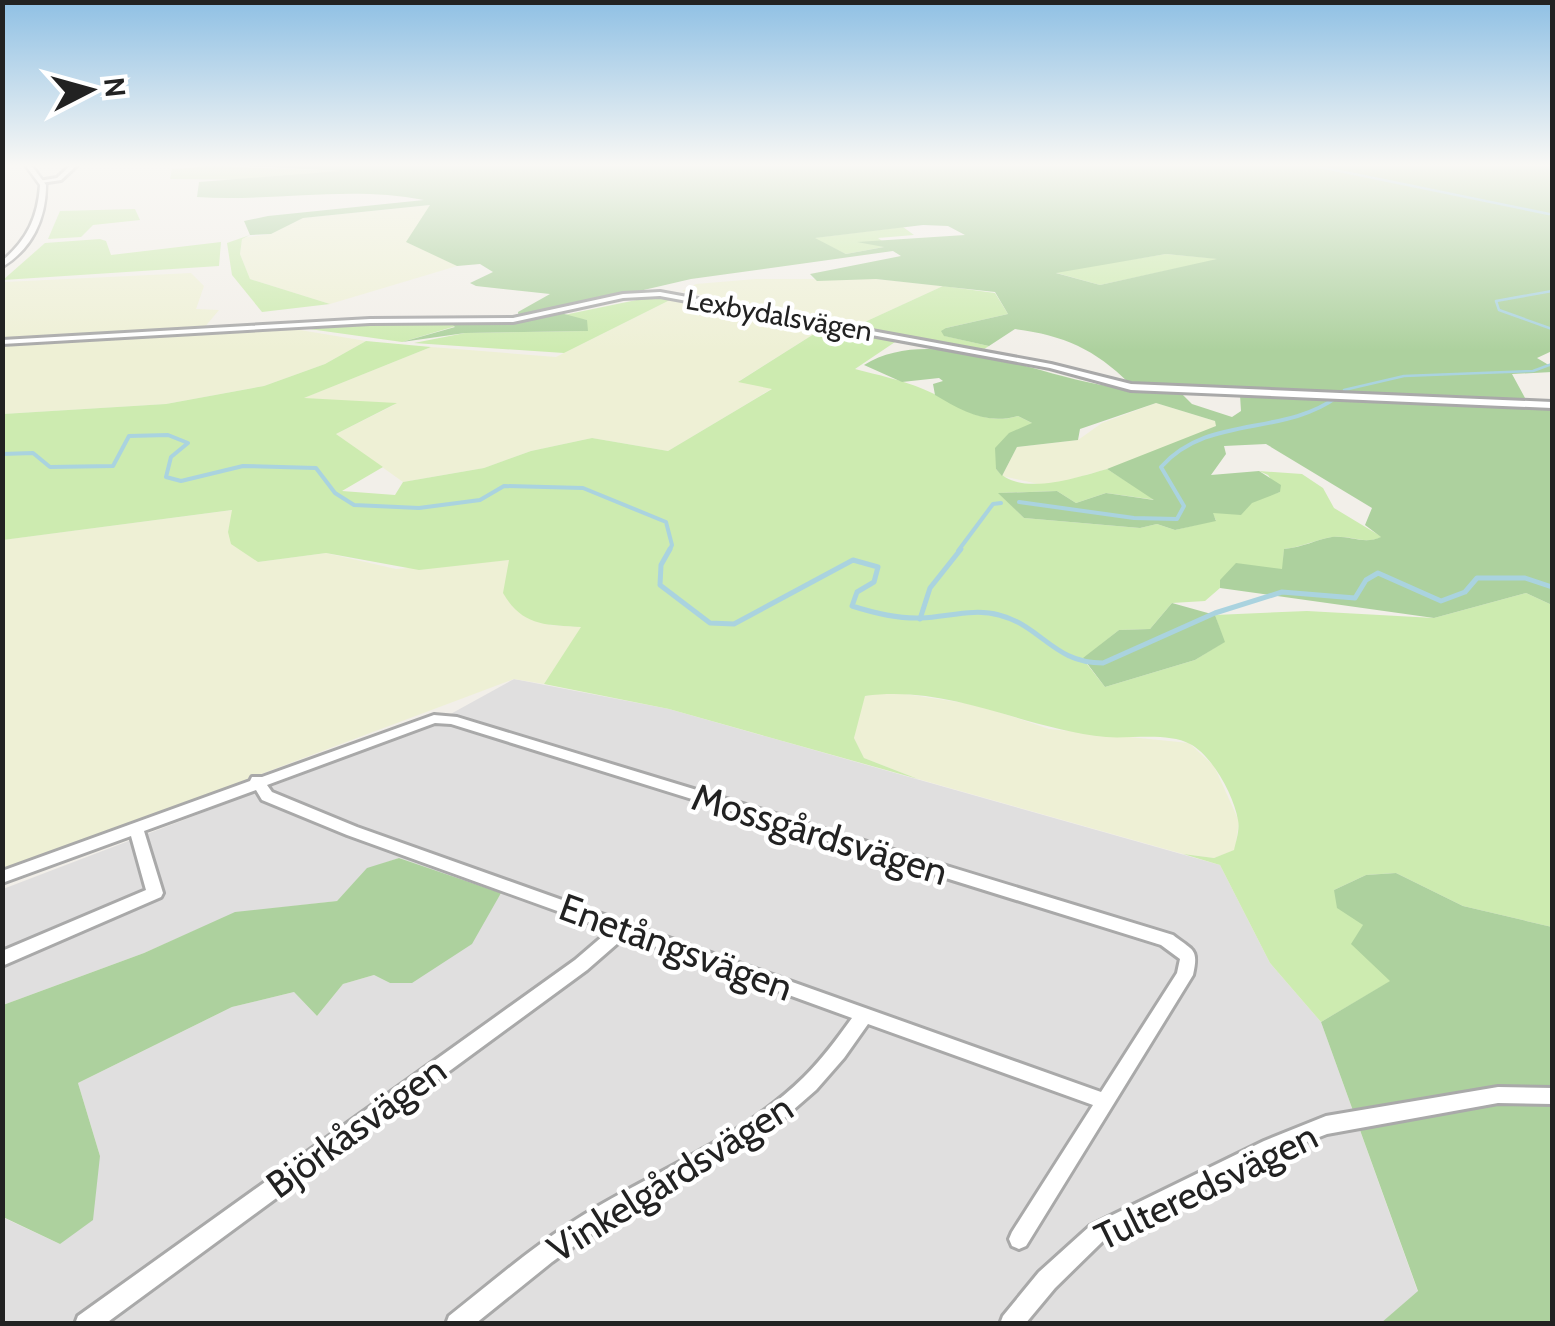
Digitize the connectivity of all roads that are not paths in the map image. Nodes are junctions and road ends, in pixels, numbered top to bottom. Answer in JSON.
{"nodes":[{"id":1,"x":35,"y":228,"type":"edge"},
{"id":2,"x":2,"y":265,"type":"edge"},
{"id":3,"x":2,"y":342,"type":"edge"},
{"id":4,"x":1552,"y":405,"type":"edge"},
{"id":5,"x":257,"y":780,"type":"junction"},
{"id":6,"x":136,"y":827,"type":"junction"},
{"id":7,"x":2,"y":877,"type":"edge"},
{"id":8,"x":624,"y":928,"type":"junction"},
{"id":9,"x":2,"y":959,"type":"edge"},
{"id":10,"x":864,"y":1015,"type":"junction"},
{"id":11,"x":1552,"y":1096,"type":"edge"},
{"id":12,"x":1104,"y":1102,"type":"junction"},
{"id":13,"x":1019,"y":1239,"type":"dead end"},
{"id":14,"x":86,"y":1324,"type":"edge"},
{"id":15,"x":457,"y":1324,"type":"edge"},
{"id":16,"x":1011,"y":1324,"type":"edge"}],
"edges":[{"from":1,"to":2,"type":"street"},
{"from":3,"to":4,"type":"street","name":"Lexbydalsvägen"},
{"from":5,"to":6,"type":"street","name":"Mossgårdsvägen"},
{"from":5,"to":8,"type":"street","name":"Enetångsvägen"},
{"from":5,"to":12,"type":"street","name":"Mossgårdsvägen"},
{"from":6,"to":7,"type":"street","name":"Mossgårdsvägen"},
{"from":6,"to":9,"type":"street"},
{"from":8,"to":10,"type":"street","name":"Enetångsvägen"},
{"from":8,"to":14,"type":"street","name":"Björkåsvägen"},
{"from":10,"to":12,"type":"street","name":"Enetångsvägen"},
{"from":10,"to":15,"type":"street","name":"Vinkelgårdsvägen"},
{"from":11,"to":16,"type":"street","name":"Tulteredsvägen"},
{"from":12,"to":13,"type":"street","name":"Mossgårdsvägen"}]}
